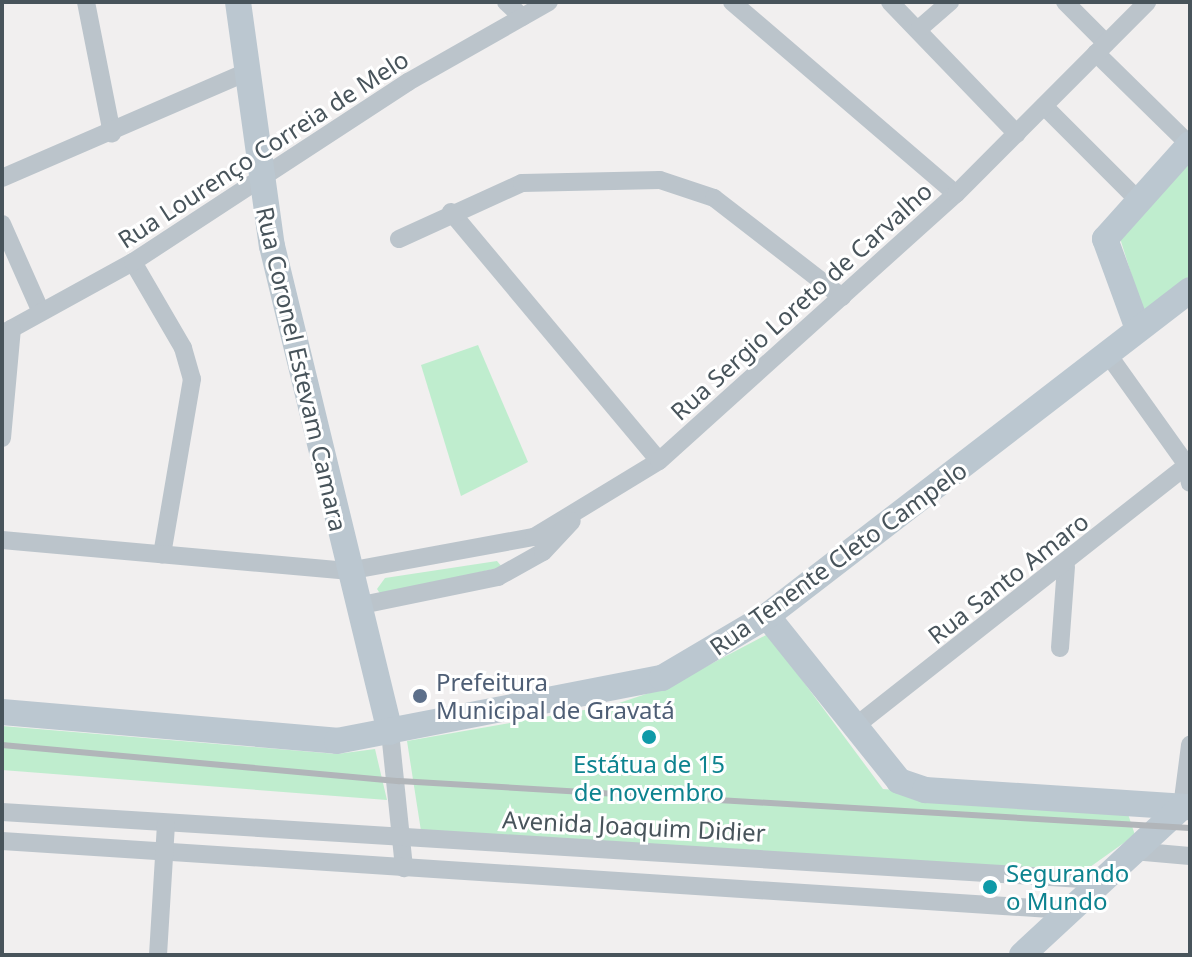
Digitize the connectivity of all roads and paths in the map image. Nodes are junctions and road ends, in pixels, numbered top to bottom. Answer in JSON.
{"nodes":[{"id":1,"x":86,"y":2,"type":"edge"},
{"id":2,"x":238,"y":2,"type":"edge"},
{"id":3,"x":506,"y":2,"type":"edge"},
{"id":4,"x":549,"y":2,"type":"edge"},
{"id":5,"x":732,"y":2,"type":"edge"},
{"id":6,"x":890,"y":2,"type":"edge"},
{"id":7,"x":950,"y":2,"type":"edge"},
{"id":8,"x":1065,"y":2,"type":"edge"},
{"id":9,"x":1147,"y":2,"type":"edge"},
{"id":10,"x":522,"y":17,"type":"junction"},
{"id":11,"x":920,"y":28,"type":"junction"},
{"id":12,"x":1101,"y":48,"type":"junction"},
{"id":13,"x":251,"y":70,"type":"junction"},
{"id":14,"x":1044,"y":106,"type":"junction"},
{"id":15,"x":112,"y":133,"type":"junction"},
{"id":16,"x":1017,"y":134,"type":"junction"},
{"id":17,"x":1190,"y":144,"type":"edge"},
{"id":18,"x":2,"y":178,"type":"edge"},
{"id":19,"x":260,"y":178,"type":"junction"},
{"id":20,"x":956,"y":194,"type":"junction"},
{"id":21,"x":1136,"y":198,"type":"junction"},
{"id":22,"x":451,"y":212,"type":"junction"},
{"id":23,"x":2,"y":224,"type":"edge"},
{"id":24,"x":399,"y":239,"type":"dead end"},
{"id":25,"x":133,"y":262,"type":"junction"},
{"id":26,"x":1190,"y":290,"type":"edge"},
{"id":27,"x":842,"y":297,"type":"junction"},
{"id":28,"x":41,"y":312,"type":"junction"},
{"id":29,"x":1138,"y":329,"type":"junction"},
{"id":30,"x":7,"y":331,"type":"edge"},
{"id":31,"x":1107,"y":353,"type":"junction"},
{"id":32,"x":2,"y":438,"type":"edge"},
{"id":33,"x":659,"y":461,"type":"junction"},
{"id":34,"x":1189,"y":470,"type":"edge"},
{"id":35,"x":576,"y":516,"type":"junction"},
{"id":36,"x":2,"y":540,"type":"edge"},
{"id":37,"x":162,"y":554,"type":"junction"},
{"id":38,"x":1066,"y":566,"type":"junction"},
{"id":39,"x":348,"y":571,"type":"junction"},
{"id":40,"x":357,"y":606,"type":"junction"},
{"id":41,"x":767,"y":616,"type":"junction"},
{"id":42,"x":1060,"y":648,"type":"dead end"},
{"id":43,"x":2,"y":712,"type":"edge"},
{"id":44,"x":853,"y":728,"type":"junction"},
{"id":45,"x":390,"y":732,"type":"junction"},
{"id":46,"x":1190,"y":745,"type":"edge"},
{"id":47,"x":1186,"y":807,"type":"edge"},
{"id":48,"x":2,"y":812,"type":"edge"},
{"id":49,"x":166,"y":824,"type":"junction"},
{"id":50,"x":405,"y":836,"type":"junction"},
{"id":51,"x":2,"y":841,"type":"edge"},
{"id":52,"x":599,"y":848,"type":"junction"},
{"id":53,"x":1133,"y":851,"type":"junction"},
{"id":54,"x":163,"y":854,"type":"junction"},
{"id":55,"x":1190,"y":856,"type":"edge"},
{"id":56,"x":754,"y":857,"type":"junction"},
{"id":57,"x":881,"y":864,"type":"junction"},
{"id":58,"x":404,"y":868,"type":"junction"},
{"id":59,"x":1099,"y":880,"type":"junction"},
{"id":60,"x":597,"y":881,"type":"junction"},
{"id":61,"x":750,"y":890,"type":"junction"},
{"id":62,"x":879,"y":896,"type":"junction"},
{"id":63,"x":1066,"y":910,"type":"junction"},
{"id":64,"x":158,"y":955,"type":"edge"},
{"id":65,"x":1022,"y":955,"type":"edge"}],
"edges":[{"from":1,"to":15,"type":"street"},
{"from":2,"to":13,"type":"main road","name":"Rua Coronel Estevam Camara"},
{"from":3,"to":10,"type":"street"},
{"from":4,"to":10,"type":"street","name":"Rua Lourenço Correia de Melo"},
{"from":5,"to":20,"type":"street"},
{"from":6,"to":11,"type":"street"},
{"from":7,"to":11,"type":"street"},
{"from":8,"to":12,"type":"street"},
{"from":9,"to":12,"type":"street","name":"Rua Sergio Loreto de Carvalho"},
{"from":10,"to":19,"type":"street","name":"Rua Lourenço Correia de Melo"},
{"from":11,"to":16,"type":"street"},
{"from":12,"to":14,"type":"street","name":"Rua Sergio Loreto de Carvalho"},
{"from":12,"to":17,"type":"street"},
{"from":13,"to":15,"type":"street"},
{"from":13,"to":19,"type":"main road","name":"Rua Coronel Estevam Camara"},
{"from":14,"to":16,"type":"street","name":"Rua Sergio Loreto de Carvalho"},
{"from":14,"to":21,"type":"street"},
{"from":15,"to":18,"type":"street"},
{"from":16,"to":20,"type":"street","name":"Rua Sergio Loreto de Carvalho"},
{"from":17,"to":21,"type":"main road"},
{"from":19,"to":25,"type":"street","name":"Rua Lourenço Correia de Melo"},
{"from":19,"to":39,"type":"main road","name":"Rua Coronel Estevam Camara"},
{"from":20,"to":27,"type":"street","name":"Rua Sergio Loreto de Carvalho"},
{"from":21,"to":29,"type":"main road"},
{"from":22,"to":24,"type":"street"},
{"from":22,"to":27,"type":"street"},
{"from":22,"to":33,"type":"street"},
{"from":23,"to":28,"type":"street"},
{"from":25,"to":28,"type":"street","name":"Rua Lourenço Correia de Melo"},
{"from":25,"to":37,"type":"street"},
{"from":26,"to":29,"type":"main road","name":"Rua Tenente Cleto Campelo"},
{"from":27,"to":33,"type":"street","name":"Rua Sergio Loreto de Carvalho"},
{"from":28,"to":30,"type":"street","name":"Rua Lourenço Correia de Melo"},
{"from":29,"to":31,"type":"main road","name":"Rua Tenente Cleto Campelo"},
{"from":30,"to":32,"type":"street"},
{"from":31,"to":34,"type":"street"},
{"from":31,"to":41,"type":"main road","name":"Rua Tenente Cleto Campelo"},
{"from":33,"to":35,"type":"street","name":"Rua Sergio Loreto de Carvalho"},
{"from":34,"to":38,"type":"street","name":"Rua Santo Amaro"},
{"from":35,"to":39,"type":"street","name":"Rua Sergio Loreto de Carvalho"},
{"from":35,"to":40,"type":"street","name":"Rua Sergio Loreto de Carvalho"},
{"from":36,"to":37,"type":"street","name":"Rua Sergio Loreto de Carvalho"},
{"from":37,"to":39,"type":"street","name":"Rua Sergio Loreto de Carvalho"},
{"from":38,"to":42,"type":"street"},
{"from":38,"to":44,"type":"street","name":"Rua Santo Amaro"},
{"from":39,"to":40,"type":"main road","name":"Rua Coronel Estevam Camara"},
{"from":40,"to":45,"type":"main road","name":"Rua Coronel Estevam Camara"},
{"from":41,"to":44,"type":"main road"},
{"from":41,"to":45,"type":"main road","name":"Rua Tenente Cleto Campelo"},
{"from":43,"to":45,"type":"main road","name":"Rua Tenente Cleto Campelo"},
{"from":44,"to":47,"type":"main road"},
{"from":45,"to":50,"type":"street"},
{"from":46,"to":47,"type":"street"},
{"from":47,"to":53,"type":"main road"},
{"from":48,"to":49,"type":"street","name":"Avenida Joaquim Didier"},
{"from":49,"to":50,"type":"street","name":"Avenida Joaquim Didier"},
{"from":49,"to":54,"type":"street"},
{"from":50,"to":52,"type":"street","name":"Avenida Joaquim Didier"},
{"from":50,"to":58,"type":"street"},
{"from":51,"to":54,"type":"street"},
{"from":52,"to":56,"type":"street","name":"Avenida Joaquim Didier"},
{"from":52,"to":60,"type":"street"},
{"from":53,"to":55,"type":"street"},
{"from":53,"to":59,"type":"main road"},
{"from":54,"to":58,"type":"street"},
{"from":54,"to":64,"type":"street"},
{"from":56,"to":57,"type":"street","name":"Avenida Joaquim Didier"},
{"from":56,"to":61,"type":"street"},
{"from":57,"to":59,"type":"street","name":"Avenida Joaquim Didier"},
{"from":57,"to":62,"type":"street"},
{"from":58,"to":60,"type":"street"},
{"from":59,"to":63,"type":"main road"},
{"from":60,"to":61,"type":"street"},
{"from":61,"to":62,"type":"street"},
{"from":62,"to":63,"type":"street"},
{"from":63,"to":65,"type":"main road"}]}
